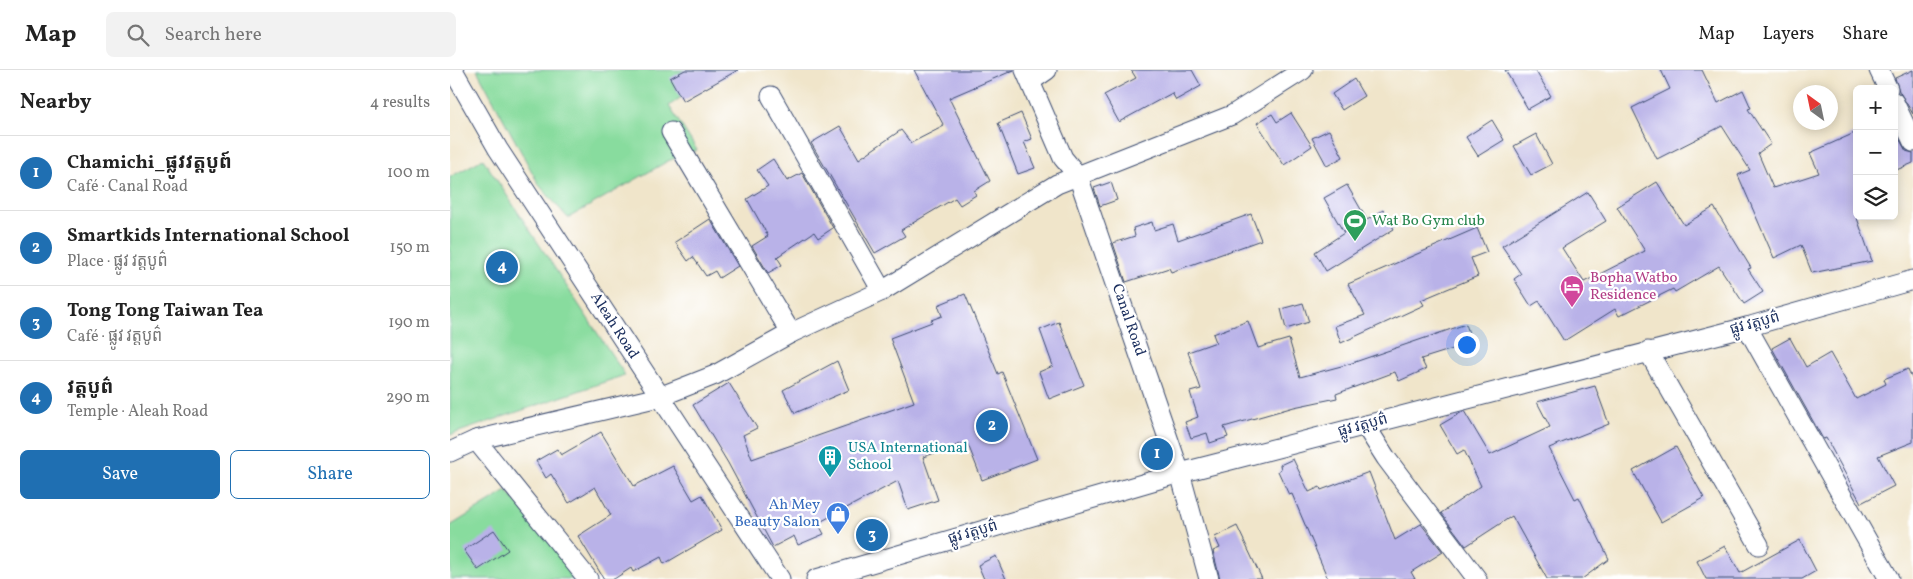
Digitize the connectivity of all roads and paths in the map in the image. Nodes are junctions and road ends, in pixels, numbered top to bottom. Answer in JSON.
{"nodes":[{"id":1,"x":452,"y":70,"type":"edge"},
{"id":2,"x":1047,"y":70,"type":"edge"},
{"id":3,"x":1303,"y":70,"type":"edge"},
{"id":4,"x":1879,"y":70,"type":"edge"},
{"id":5,"x":1028,"y":76,"type":"edge"},
{"id":6,"x":1886,"y":85,"type":"edge"},
{"id":7,"x":771,"y":96,"type":"dead end"},
{"id":8,"x":1898,"y":110,"type":"edge"},
{"id":9,"x":671,"y":132,"type":"dead end"},
{"id":10,"x":1913,"y":142,"type":"edge"},
{"id":11,"x":1078,"y":176,"type":"junction"},
{"id":12,"x":1913,"y":280,"type":"edge"},
{"id":13,"x":882,"y":291,"type":"junction"},
{"id":14,"x":1748,"y":327,"type":"junction"},
{"id":15,"x":791,"y":333,"type":"junction"},
{"id":16,"x":1648,"y":351,"type":"junction"},
{"id":17,"x":660,"y":397,"type":"junction"},
{"id":18,"x":1365,"y":425,"type":"junction"},
{"id":19,"x":476,"y":440,"type":"junction"},
{"id":20,"x":450,"y":452,"type":"edge"},
{"id":21,"x":1180,"y":473,"type":"junction"},
{"id":22,"x":1759,"y":544,"type":"dead end"},
{"id":23,"x":588,"y":579,"type":"edge"},
{"id":24,"x":780,"y":579,"type":"edge"},
{"id":25,"x":816,"y":579,"type":"edge"},
{"id":26,"x":1209,"y":579,"type":"edge"},
{"id":27,"x":1477,"y":579,"type":"edge"},
{"id":28,"x":1889,"y":579,"type":"edge"}],
"edges":[{"from":1,"to":17,"type":"street","name":"Aleah Road"},
{"from":2,"to":5,"type":"street"},
{"from":3,"to":11,"type":"street"},
{"from":4,"to":6,"type":"street"},
{"from":5,"to":11,"type":"street","name":"Canal Road"},
{"from":7,"to":13,"type":"street"},
{"from":8,"to":10,"type":"street"},
{"from":9,"to":15,"type":"street"},
{"from":11,"to":13,"type":"street"},
{"from":11,"to":21,"type":"street","name":"Canal Road"},
{"from":12,"to":14,"type":"street","name":"ផ្លូវ វត្តបូព៌"},
{"from":13,"to":15,"type":"street"},
{"from":14,"to":16,"type":"street","name":"ផ្លូវ វត្តបូព៌"},
{"from":14,"to":28,"type":"street"},
{"from":15,"to":17,"type":"street"},
{"from":16,"to":18,"type":"street","name":"ផ្លូវ វត្តបូព៌"},
{"from":16,"to":22,"type":"street"},
{"from":17,"to":19,"type":"street"},
{"from":17,"to":24,"type":"street","name":"Aleah Road"},
{"from":18,"to":21,"type":"street","name":"ផ្លូវ វត្តបូព៌"},
{"from":18,"to":27,"type":"street"},
{"from":19,"to":20,"type":"street"},
{"from":19,"to":23,"type":"street"},
{"from":21,"to":25,"type":"street","name":"ផ្លូវ វត្តបូព៌"},
{"from":21,"to":26,"type":"street","name":"Canal Road"}]}
